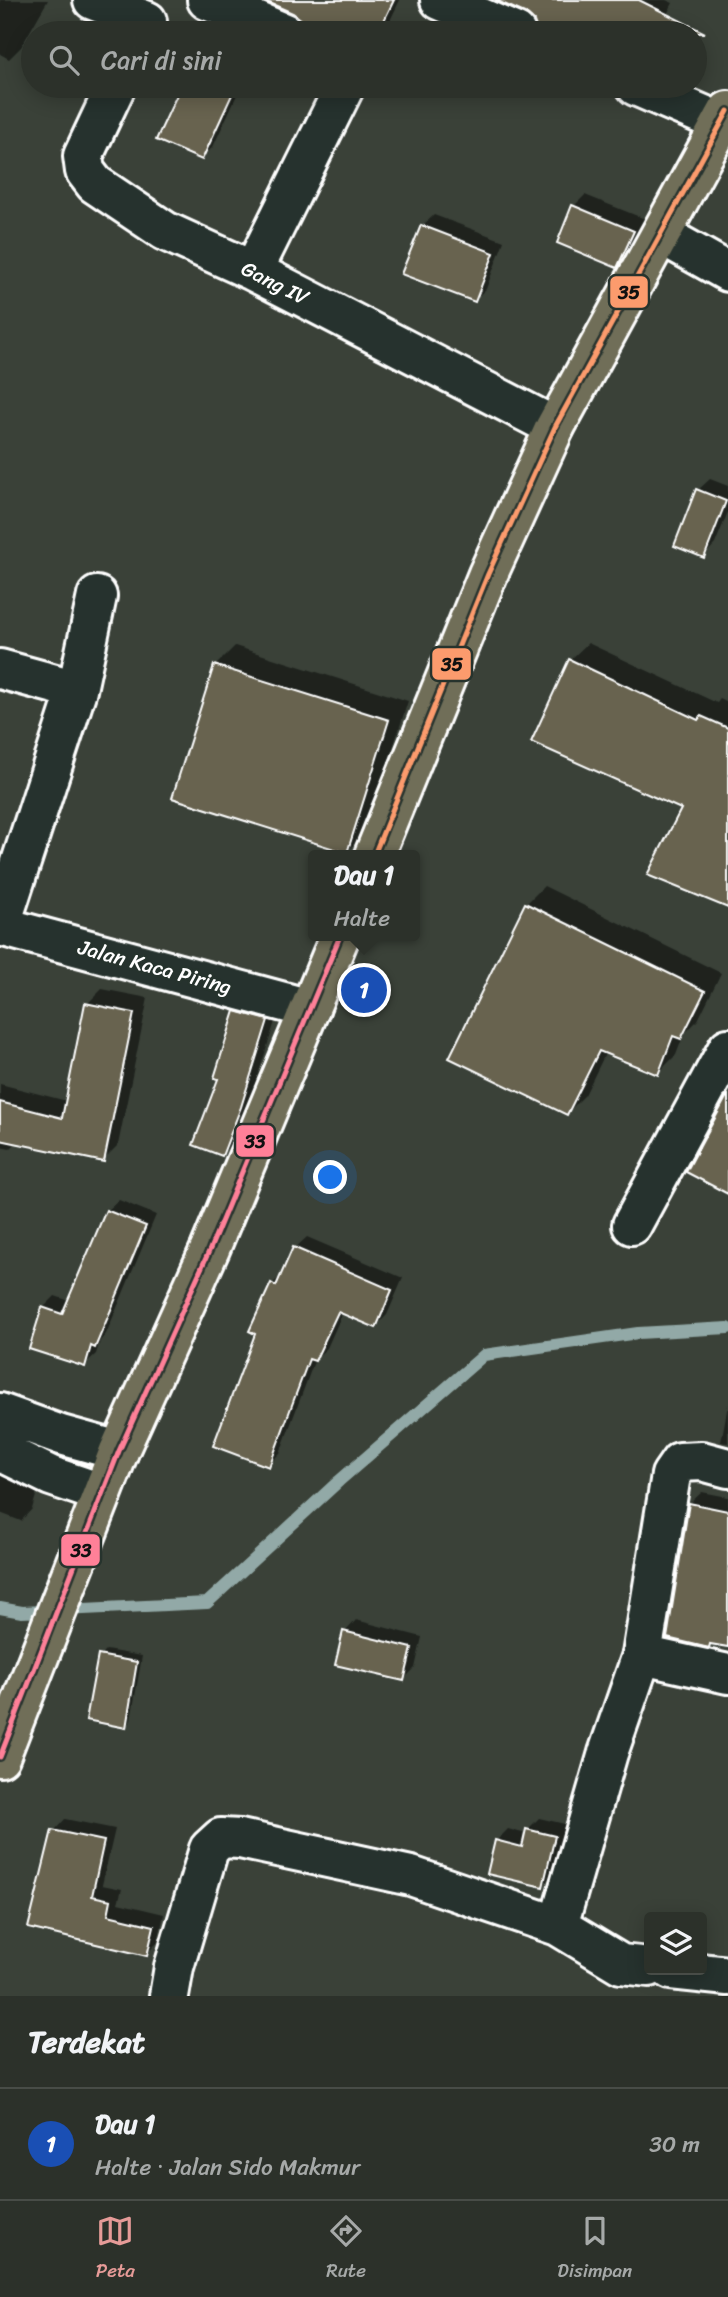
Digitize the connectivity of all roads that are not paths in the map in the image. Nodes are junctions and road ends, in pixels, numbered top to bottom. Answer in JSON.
{"nodes":[{"id":1,"x":93,"y":0,"type":"edge"},
{"id":2,"x":207,"y":0,"type":"edge"},
{"id":3,"x":440,"y":0,"type":"edge"},
{"id":4,"x":148,"y":18,"type":"edge"},
{"id":5,"x":256,"y":21,"type":"edge"},
{"id":6,"x":488,"y":21,"type":"edge"},
{"id":7,"x":110,"y":98,"type":"edge"},
{"id":8,"x":339,"y":98,"type":"edge"},
{"id":9,"x":670,"y":98,"type":"edge"},
{"id":10,"x":725,"y":117,"type":"edge"},
{"id":11,"x":662,"y":235,"type":"junction"},
{"id":12,"x":253,"y":271,"type":"junction"},
{"id":13,"x":728,"y":272,"type":"edge"},
{"id":14,"x":555,"y":427,"type":"junction"},
{"id":15,"x":97,"y":596,"type":"dead end"},
{"id":16,"x":0,"y":669,"type":"edge"},
{"id":17,"x":77,"y":690,"type":"junction"},
{"id":18,"x":376,"y":850,"type":"edge"},
{"id":19,"x":0,"y":927,"type":"edge"},
{"id":20,"x":338,"y":941,"type":"edge"},
{"id":21,"x":310,"y":1009,"type":"junction"},
{"id":22,"x":728,"y":1048,"type":"edge"},
{"id":23,"x":632,"y":1225,"type":"dead end"},
{"id":24,"x":0,"y":1413,"type":"edge"},
{"id":25,"x":0,"y":1451,"type":"edge"},
{"id":26,"x":119,"y":1451,"type":"junction"},
{"id":27,"x":728,"y":1468,"type":"edge"},
{"id":28,"x":101,"y":1493,"type":"junction"},
{"id":29,"x":642,"y":1655,"type":"junction"},
{"id":30,"x":728,"y":1674,"type":"edge"},
{"id":31,"x":0,"y":1757,"type":"edge"},
{"id":32,"x":558,"y":1926,"type":"junction"},
{"id":33,"x":707,"y":1974,"type":"edge"},
{"id":34,"x":627,"y":1976,"type":"edge"},
{"id":35,"x":728,"y":1976,"type":"edge"},
{"id":36,"x":169,"y":1996,"type":"edge"}],
"edges":[{"from":1,"to":4,"type":"street"},
{"from":2,"to":5,"type":"street"},
{"from":3,"to":6,"type":"street"},
{"from":7,"to":12,"type":"street","name":"Gang IV"},
{"from":8,"to":12,"type":"street"},
{"from":9,"to":10,"type":"street"},
{"from":10,"to":11,"type":"main road"},
{"from":11,"to":13,"type":"street"},
{"from":11,"to":14,"type":"main road"},
{"from":12,"to":14,"type":"street","name":"Gang IV"},
{"from":14,"to":18,"type":"main road"},
{"from":15,"to":17,"type":"street"},
{"from":16,"to":17,"type":"street"},
{"from":17,"to":19,"type":"street"},
{"from":19,"to":21,"type":"street","name":"Jalan Kaca Piring"},
{"from":20,"to":21,"type":"main road"},
{"from":21,"to":26,"type":"main road"},
{"from":22,"to":23,"type":"street"},
{"from":24,"to":26,"type":"street"},
{"from":25,"to":28,"type":"street"},
{"from":26,"to":28,"type":"main road"},
{"from":27,"to":29,"type":"street"},
{"from":28,"to":31,"type":"main road"},
{"from":29,"to":30,"type":"street"},
{"from":29,"to":32,"type":"street"},
{"from":32,"to":34,"type":"street"},
{"from":32,"to":36,"type":"street"},
{"from":33,"to":35,"type":"street"}]}
